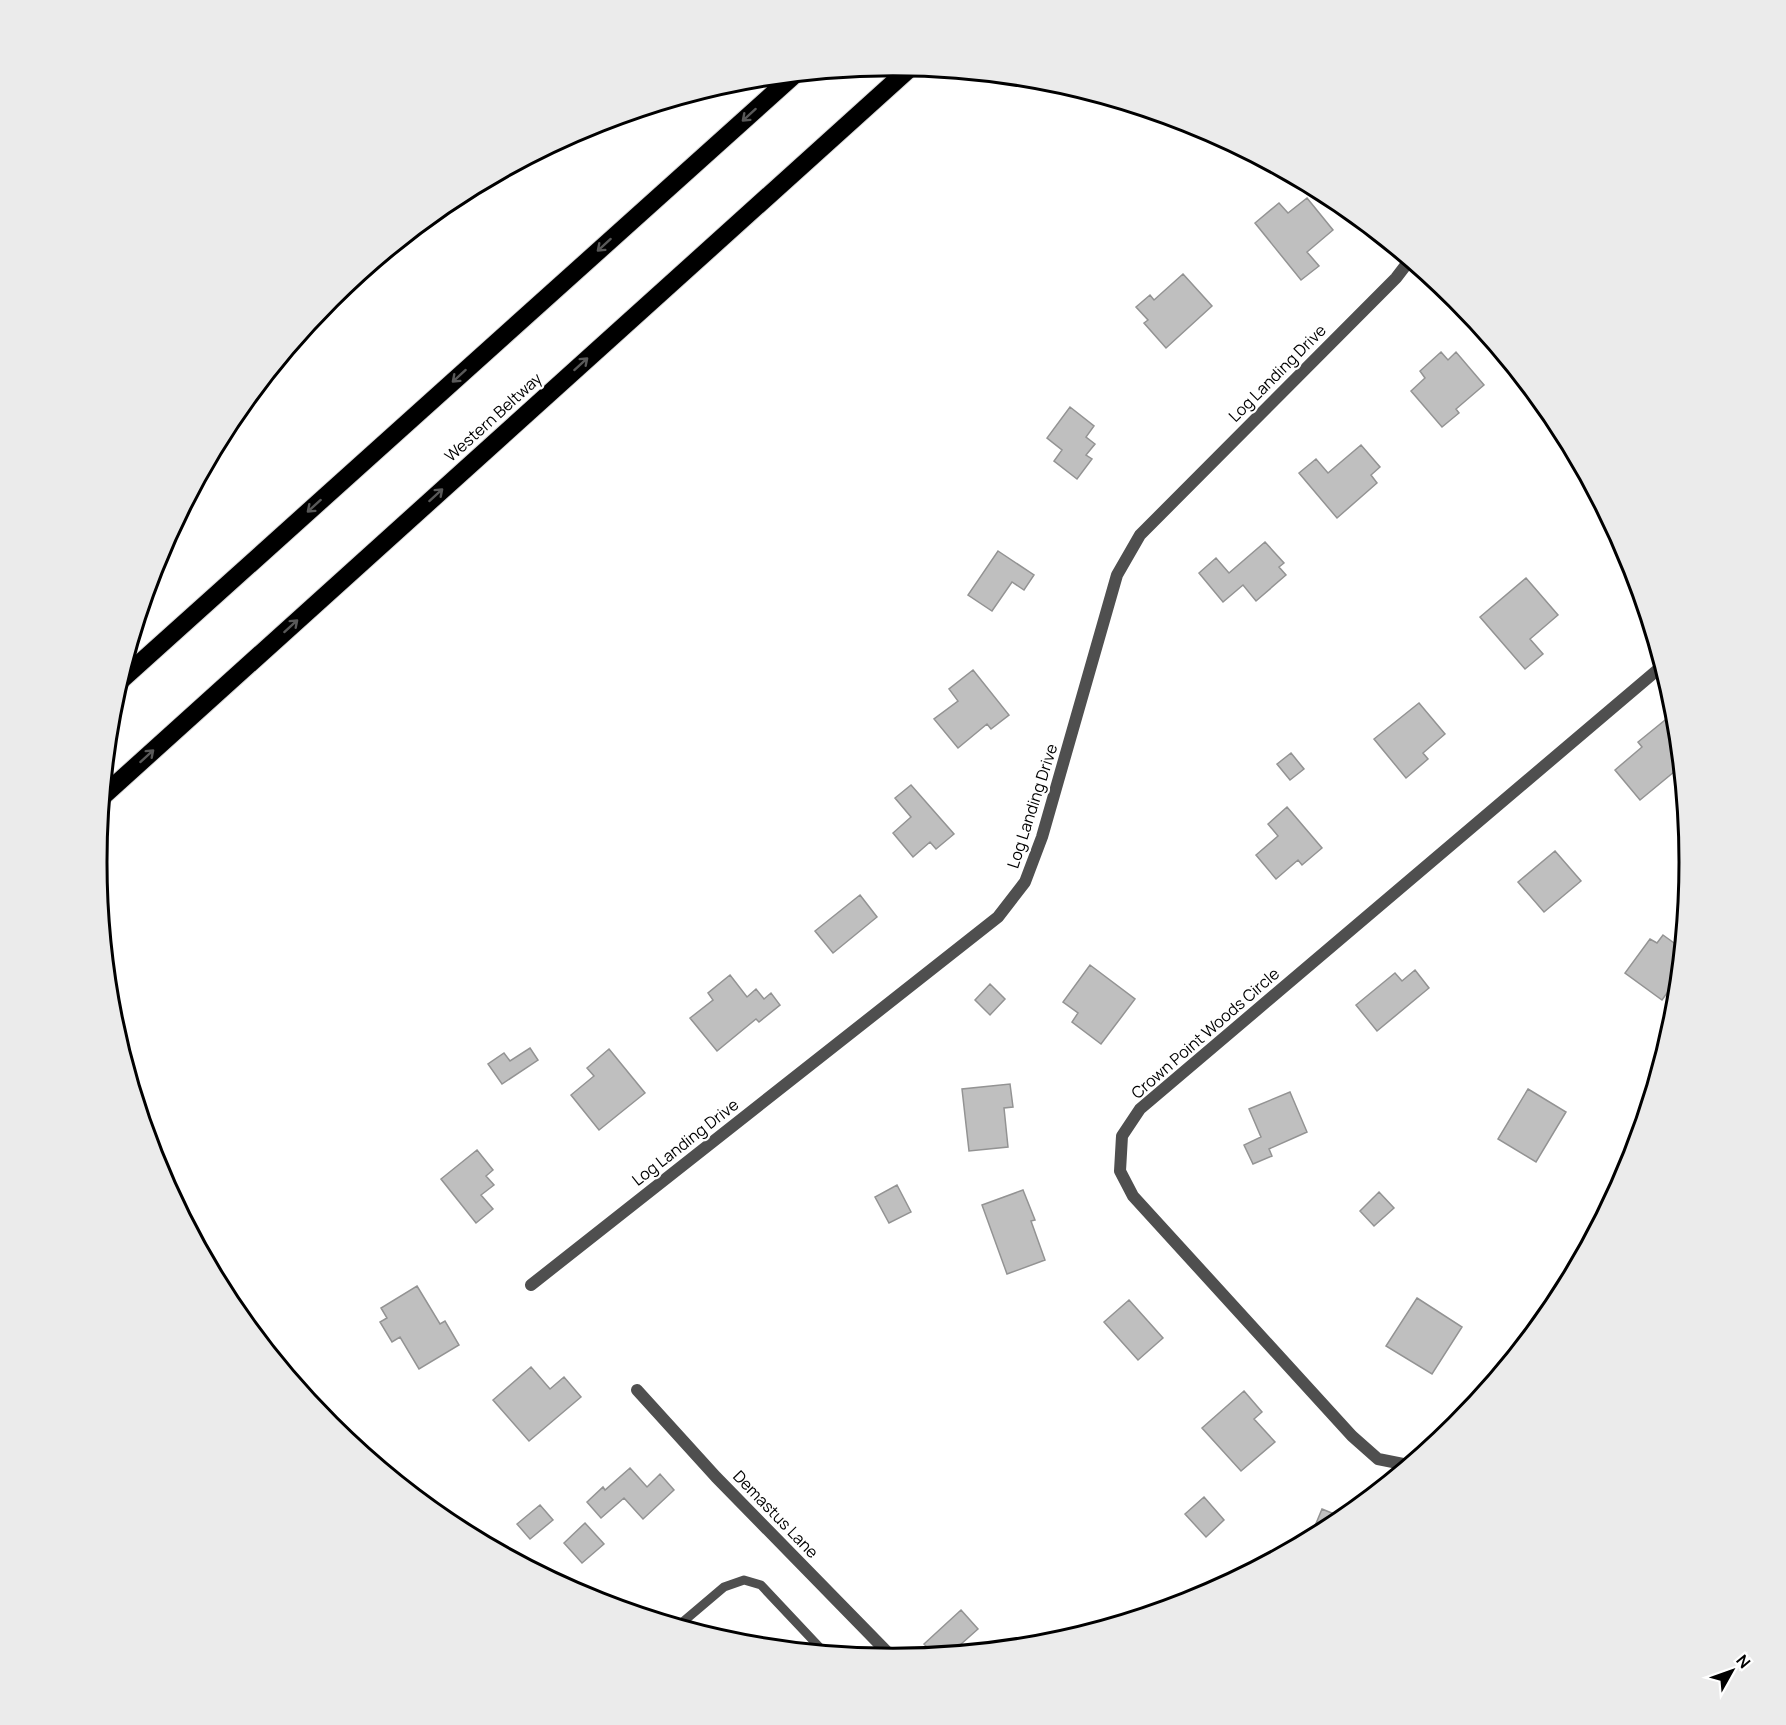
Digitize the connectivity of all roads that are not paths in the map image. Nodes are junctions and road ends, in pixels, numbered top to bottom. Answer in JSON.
{"nodes":[{"id":1,"x":901,"y":76,"type":"edge"},
{"id":2,"x":784,"y":84,"type":"edge"},
{"id":3,"x":1405,"y":267,"type":"edge"},
{"id":4,"x":131,"y":671,"type":"edge"},
{"id":5,"x":1655,"y":672,"type":"edge"},
{"id":6,"x":111,"y":789,"type":"edge"},
{"id":7,"x":531,"y":1285,"type":"dead end"},
{"id":8,"x":638,"y":1390,"type":"dead end"},
{"id":9,"x":1398,"y":1463,"type":"edge"},
{"id":10,"x":685,"y":1620,"type":"edge"},
{"id":11,"x":817,"y":1645,"type":"edge"},
{"id":12,"x":883,"y":1648,"type":"edge"}],
"edges":[{"from":6,"to":1,"type":"highway","name":"Western Beltway","one_way":true},
{"from":2,"to":4,"type":"highway","one_way":true},
{"from":3,"to":7,"type":"street","name":"Log Landing Drive"},
{"from":5,"to":9,"type":"street","name":"Crown Point Woods Circle"},
{"from":8,"to":12,"type":"street","name":"Demastus Lane"},
{"from":10,"to":11,"type":"lane"}]}
